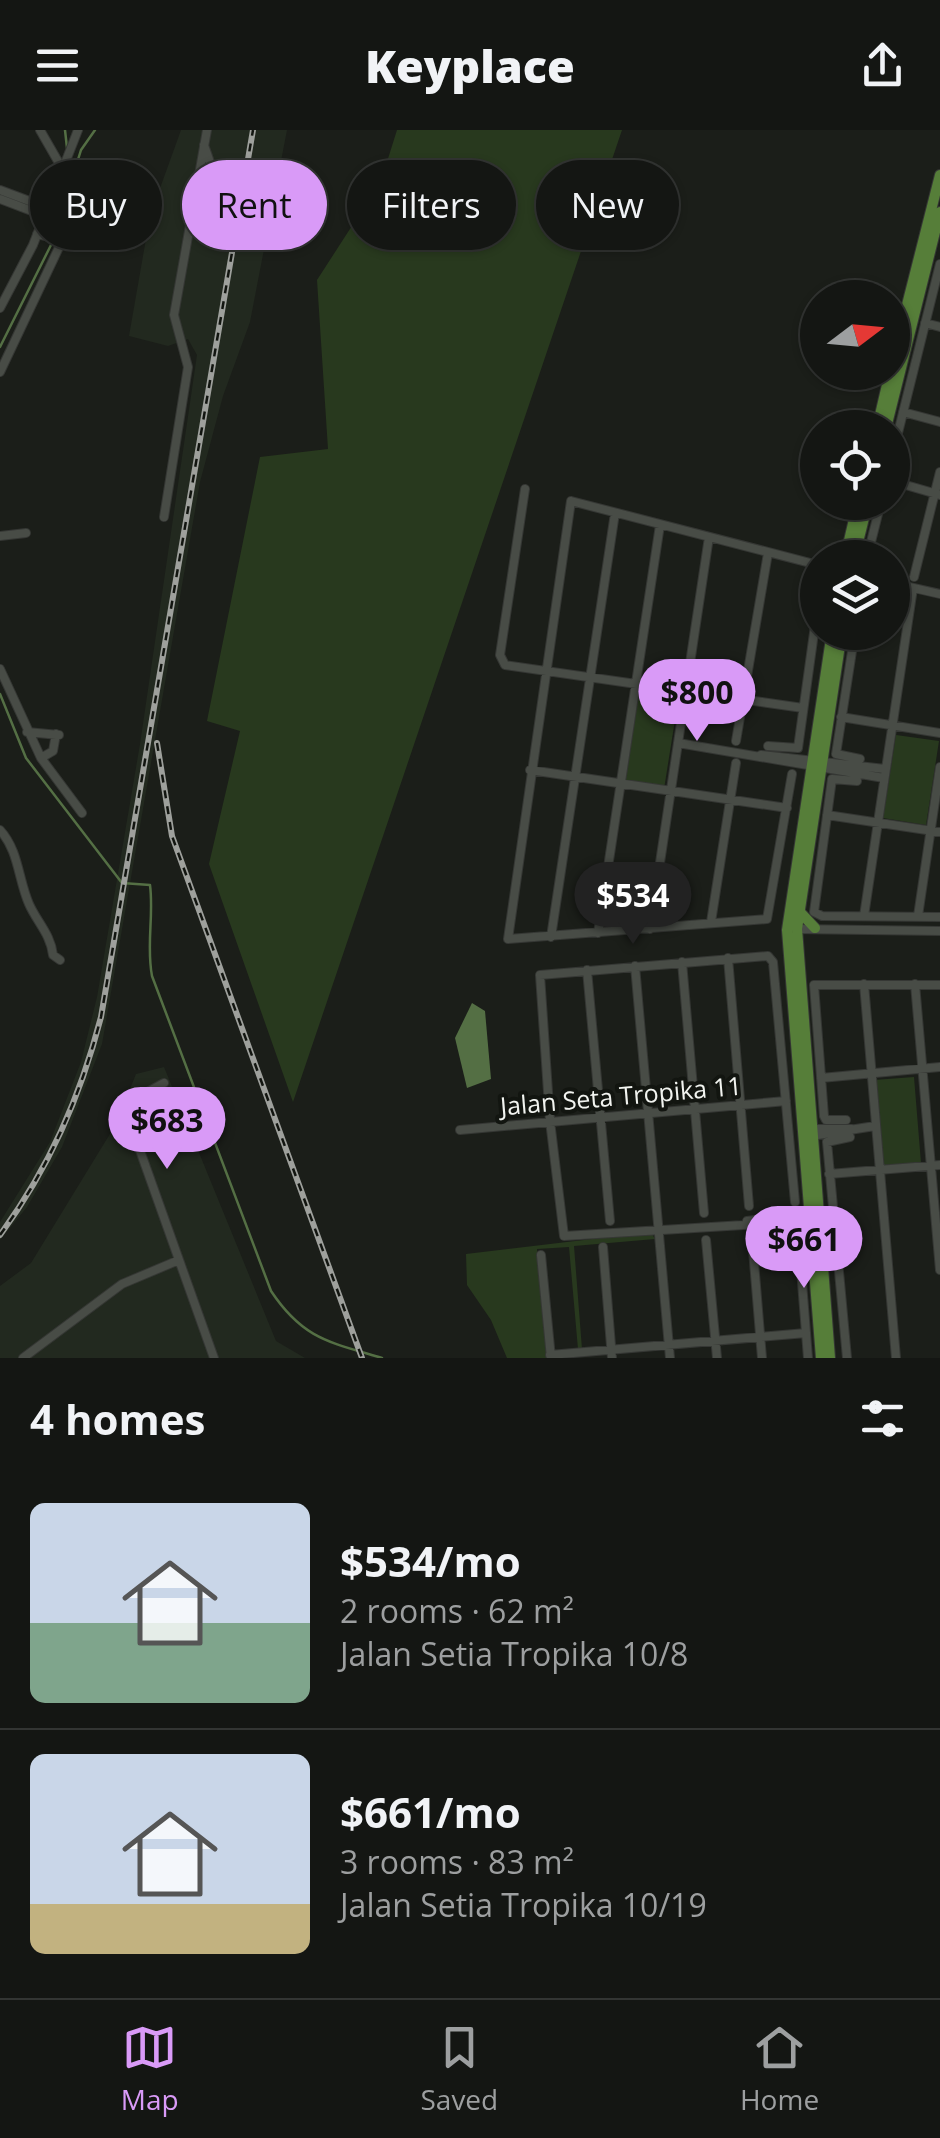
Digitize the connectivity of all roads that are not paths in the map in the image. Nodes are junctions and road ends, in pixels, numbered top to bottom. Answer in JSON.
{"nodes":[{"id":1,"x":40,"y":130,"type":"edge"},
{"id":2,"x":78,"y":130,"type":"edge"},
{"id":3,"x":206,"y":130,"type":"edge"},
{"id":4,"x":204,"y":145,"type":"junction"},
{"id":5,"x":53,"y":160,"type":"edge"},
{"id":6,"x":66,"y":160,"type":"edge"},
{"id":7,"x":201,"y":160,"type":"edge"},
{"id":8,"x":209,"y":160,"type":"edge"},
{"id":9,"x":940,"y":175,"type":"edge"},
{"id":10,"x":0,"y":190,"type":"edge"},
{"id":11,"x":0,"y":198,"type":"edge"},
{"id":12,"x":30,"y":204,"type":"edge"},
{"id":13,"x":30,"y":207,"type":"edge"},
{"id":14,"x":940,"y":212,"type":"edge"},
{"id":15,"x":33,"y":250,"type":"edge"},
{"id":16,"x":56,"y":250,"type":"edge"},
{"id":17,"x":185,"y":250,"type":"edge"},
{"id":18,"x":940,"y":264,"type":"edge"},
{"id":19,"x":910,"y":293,"type":"edge"},
{"id":20,"x":0,"y":308,"type":"edge"},
{"id":21,"x":925,"y":324,"type":"junction"},
{"id":22,"x":940,"y":327,"type":"edge"},
{"id":23,"x":0,"y":372,"type":"edge"},
{"id":24,"x":890,"y":410,"type":"edge"},
{"id":25,"x":903,"y":410,"type":"edge"},
{"id":26,"x":910,"y":414,"type":"edge"},
{"id":27,"x":940,"y":422,"type":"edge"},
{"id":28,"x":940,"y":472,"type":"edge"},
{"id":29,"x":910,"y":487,"type":"edge"},
{"id":30,"x":525,"y":489,"type":"dead end"},
{"id":31,"x":937,"y":494,"type":"edge"},
{"id":32,"x":615,"y":513,"type":"junction"},
{"id":33,"x":164,"y":516,"type":"dead end"},
{"id":34,"x":660,"y":526,"type":"junction"},
{"id":35,"x":26,"y":533,"type":"dead end"},
{"id":36,"x":0,"y":536,"type":"edge"},
{"id":37,"x":709,"y":538,"type":"junction"},
{"id":38,"x":768,"y":552,"type":"junction"},
{"id":39,"x":800,"y":561,"type":"edge"},
{"id":40,"x":910,"y":582,"type":"edge"},
{"id":41,"x":914,"y":582,"type":"junction"},
{"id":42,"x":940,"y":594,"type":"edge"},
{"id":43,"x":811,"y":650,"type":"edge"},
{"id":44,"x":828,"y":650,"type":"edge"},
{"id":45,"x":837,"y":650,"type":"edge"},
{"id":46,"x":851,"y":650,"type":"edge"},
{"id":47,"x":0,"y":668,"type":"edge"},
{"id":48,"x":544,"y":672,"type":"junction"},
{"id":49,"x":589,"y":678,"type":"junction"},
{"id":50,"x":635,"y":686,"type":"junction"},
{"id":51,"x":684,"y":692,"type":"junction"},
{"id":52,"x":743,"y":699,"type":"junction"},
{"id":53,"x":803,"y":708,"type":"junction"},
{"id":54,"x":841,"y":718,"type":"junction"},
{"id":55,"x":892,"y":726,"type":"junction"},
{"id":56,"x":28,"y":732,"type":"junction"},
{"id":57,"x":940,"y":733,"type":"edge"},
{"id":58,"x":736,"y":741,"type":"dead end"},
{"id":59,"x":678,"y":743,"type":"junction"},
{"id":60,"x":768,"y":746,"type":"dead end"},
{"id":61,"x":41,"y":758,"type":"junction"},
{"id":62,"x":860,"y":759,"type":"dead end"},
{"id":63,"x":736,"y":762,"type":"dead end"},
{"id":64,"x":806,"y":762,"type":"junction"},
{"id":65,"x":940,"y":766,"type":"edge"},
{"id":66,"x":530,"y":770,"type":"junction"},
{"id":67,"x":885,"y":773,"type":"junction"},
{"id":68,"x":574,"y":778,"type":"junction"},
{"id":69,"x":857,"y":780,"type":"dead end"},
{"id":70,"x":620,"y":786,"type":"junction"},
{"id":71,"x":672,"y":792,"type":"junction"},
{"id":72,"x":730,"y":800,"type":"junction"},
{"id":73,"x":787,"y":808,"type":"junction"},
{"id":74,"x":82,"y":813,"type":"dead end"},
{"id":75,"x":827,"y":815,"type":"junction"},
{"id":76,"x":877,"y":823,"type":"junction"},
{"id":77,"x":0,"y":830,"type":"edge"},
{"id":78,"x":936,"y":831,"type":"edge"},
{"id":79,"x":799,"y":910,"type":"junction"},
{"id":80,"x":864,"y":916,"type":"junction"},
{"id":81,"x":918,"y":916,"type":"junction"},
{"id":82,"x":940,"y":917,"type":"edge"},
{"id":83,"x":712,"y":922,"type":"junction"},
{"id":84,"x":650,"y":928,"type":"junction"},
{"id":85,"x":815,"y":928,"type":"junction"},
{"id":86,"x":792,"y":929,"type":"junction"},
{"id":87,"x":940,"y":931,"type":"edge"},
{"id":88,"x":598,"y":933,"type":"junction"},
{"id":89,"x":551,"y":937,"type":"junction"},
{"id":90,"x":728,"y":958,"type":"junction"},
{"id":91,"x":60,"y":960,"type":"dead end"},
{"id":92,"x":682,"y":962,"type":"junction"},
{"id":93,"x":635,"y":966,"type":"junction"},
{"id":94,"x":587,"y":970,"type":"junction"},
{"id":95,"x":864,"y":984,"type":"junction"},
{"id":96,"x":915,"y":984,"type":"junction"},
{"id":97,"x":940,"y":985,"type":"edge"},
{"id":98,"x":940,"y":1067,"type":"edge"},
{"id":99,"x":922,"y":1068,"type":"junction"},
{"id":100,"x":870,"y":1074,"type":"junction"},
{"id":101,"x":821,"y":1078,"type":"junction"},
{"id":102,"x":164,"y":1082,"type":"dead end"},
{"id":103,"x":786,"y":1102,"type":"junction"},
{"id":104,"x":740,"y":1106,"type":"junction"},
{"id":105,"x":695,"y":1110,"type":"junction"},
{"id":106,"x":648,"y":1113,"type":"junction"},
{"id":107,"x":600,"y":1117,"type":"junction"},
{"id":108,"x":846,"y":1120,"type":"dead end"},
{"id":109,"x":550,"y":1121,"type":"junction"},
{"id":110,"x":875,"y":1126,"type":"junction"},
{"id":111,"x":460,"y":1130,"type":"dead end"},
{"id":112,"x":815,"y":1131,"type":"junction"},
{"id":113,"x":851,"y":1133,"type":"junction"},
{"id":114,"x":935,"y":1166,"type":"edge"},
{"id":115,"x":878,"y":1171,"type":"junction"},
{"id":116,"x":829,"y":1174,"type":"junction"},
{"id":117,"x":795,"y":1202,"type":"dead end"},
{"id":118,"x":750,"y":1206,"type":"dead end"},
{"id":119,"x":704,"y":1213,"type":"dead end"},
{"id":120,"x":809,"y":1219,"type":"junction"},
{"id":121,"x":610,"y":1222,"type":"dead end"},
{"id":122,"x":658,"y":1230,"type":"junction"},
{"id":123,"x":752,"y":1238,"type":"dead end"},
{"id":124,"x":706,"y":1240,"type":"dead end"},
{"id":125,"x":602,"y":1247,"type":"dead end"},
{"id":126,"x":541,"y":1255,"type":"dead end"},
{"id":127,"x":179,"y":1260,"type":"junction"},
{"id":128,"x":940,"y":1270,"type":"edge"},
{"id":129,"x":817,"y":1332,"type":"junction"},
{"id":130,"x":760,"y":1337,"type":"junction"},
{"id":131,"x":715,"y":1341,"type":"junction"},
{"id":132,"x":668,"y":1346,"type":"junction"},
{"id":133,"x":612,"y":1354,"type":"edge"},
{"id":134,"x":551,"y":1356,"type":"edge"},
{"id":135,"x":23,"y":1358,"type":"edge"},
{"id":136,"x":214,"y":1358,"type":"edge"},
{"id":137,"x":670,"y":1358,"type":"edge"},
{"id":138,"x":717,"y":1358,"type":"edge"},
{"id":139,"x":762,"y":1358,"type":"edge"},
{"id":140,"x":808,"y":1358,"type":"edge"},
{"id":141,"x":821,"y":1358,"type":"edge"},
{"id":142,"x":830,"y":1358,"type":"edge"},
{"id":143,"x":846,"y":1358,"type":"edge"},
{"id":144,"x":896,"y":1358,"type":"edge"}],
"edges":[{"from":1,"to":5,"type":"street"},
{"from":2,"to":6,"type":"street"},
{"from":3,"to":4,"type":"street"},
{"from":4,"to":7,"type":"street"},
{"from":4,"to":8,"type":"street"},
{"from":9,"to":19,"type":"main road"},
{"from":10,"to":12,"type":"street"},
{"from":11,"to":13,"type":"street"},
{"from":14,"to":24,"type":"main road"},
{"from":15,"to":20,"type":"street"},
{"from":16,"to":23,"type":"street"},
{"from":17,"to":33,"type":"street"},
{"from":18,"to":21,"type":"street"},
{"from":21,"to":22,"type":"street"},
{"from":21,"to":25,"type":"street"},
{"from":26,"to":27,"type":"street"},
{"from":28,"to":31,"type":"street"},
{"from":29,"to":31,"type":"street"},
{"from":30,"to":48,"type":"street"},
{"from":31,"to":41,"type":"street"},
{"from":32,"to":34,"type":"street"},
{"from":32,"to":48,"type":"street"},
{"from":32,"to":49,"type":"street"},
{"from":34,"to":37,"type":"street"},
{"from":34,"to":50,"type":"street"},
{"from":35,"to":36,"type":"street"},
{"from":37,"to":38,"type":"street"},
{"from":37,"to":51,"type":"street"},
{"from":38,"to":39,"type":"street"},
{"from":38,"to":52,"type":"street"},
{"from":40,"to":41,"type":"street"},
{"from":41,"to":42,"type":"street"},
{"from":41,"to":55,"type":"street"},
{"from":43,"to":53,"type":"street"},
{"from":44,"to":64,"type":"main road"},
{"from":45,"to":64,"type":"main road"},
{"from":46,"to":54,"type":"street"},
{"from":47,"to":56,"type":"street"},
{"from":48,"to":49,"type":"street"},
{"from":48,"to":66,"type":"street"},
{"from":49,"to":50,"type":"street"},
{"from":49,"to":68,"type":"street"},
{"from":50,"to":51,"type":"street"},
{"from":50,"to":70,"type":"street"},
{"from":51,"to":52,"type":"street"},
{"from":51,"to":59,"type":"street"},
{"from":52,"to":53,"type":"street"},
{"from":52,"to":58,"type":"street"},
{"from":53,"to":60,"type":"street"},
{"from":54,"to":55,"type":"street"},
{"from":54,"to":62,"type":"street"},
{"from":55,"to":57,"type":"street"},
{"from":55,"to":67,"type":"street"},
{"from":56,"to":61,"type":"street"},
{"from":56,"to":61,"type":"street"},
{"from":59,"to":64,"type":"street"},
{"from":59,"to":71,"type":"street"},
{"from":61,"to":74,"type":"street"},
{"from":63,"to":72,"type":"street"},
{"from":64,"to":67,"type":"street"},
{"from":64,"to":73,"type":"street"},
{"from":64,"to":79,"type":"main road"},
{"from":64,"to":86,"type":"main road"},
{"from":65,"to":78,"type":"street"},
{"from":66,"to":68,"type":"street"},
{"from":66,"to":89,"type":"street"},
{"from":67,"to":76,"type":"street"},
{"from":68,"to":70,"type":"street"},
{"from":68,"to":89,"type":"street"},
{"from":69,"to":75,"type":"street"},
{"from":70,"to":71,"type":"street"},
{"from":70,"to":88,"type":"street"},
{"from":71,"to":72,"type":"street"},
{"from":71,"to":84,"type":"street"},
{"from":72,"to":73,"type":"street"},
{"from":72,"to":83,"type":"street"},
{"from":73,"to":83,"type":"street"},
{"from":75,"to":76,"type":"street"},
{"from":75,"to":80,"type":"street"},
{"from":76,"to":78,"type":"street"},
{"from":76,"to":80,"type":"street"},
{"from":77,"to":91,"type":"street"},
{"from":78,"to":81,"type":"street"},
{"from":79,"to":85,"type":"main road"},
{"from":79,"to":86,"type":"main road"},
{"from":80,"to":81,"type":"street"},
{"from":81,"to":82,"type":"street"},
{"from":83,"to":84,"type":"street"},
{"from":84,"to":88,"type":"street"},
{"from":85,"to":86,"type":"street"},
{"from":85,"to":87,"type":"street"},
{"from":86,"to":112,"type":"main road"},
{"from":88,"to":89,"type":"street"},
{"from":90,"to":92,"type":"street"},
{"from":90,"to":103,"type":"street"},
{"from":90,"to":104,"type":"street"},
{"from":92,"to":93,"type":"street"},
{"from":92,"to":105,"type":"street"},
{"from":93,"to":94,"type":"street"},
{"from":93,"to":106,"type":"street"},
{"from":94,"to":107,"type":"street"},
{"from":94,"to":109,"type":"street"},
{"from":95,"to":96,"type":"street"},
{"from":95,"to":100,"type":"street"},
{"from":95,"to":101,"type":"street"},
{"from":96,"to":97,"type":"street"},
{"from":96,"to":99,"type":"street"},
{"from":98,"to":99,"type":"street"},
{"from":99,"to":100,"type":"street"},
{"from":99,"to":114,"type":"street"},
{"from":100,"to":101,"type":"street"},
{"from":100,"to":110,"type":"street"},
{"from":101,"to":112,"type":"street"},
{"from":102,"to":127,"type":"street"},
{"from":103,"to":104,"type":"street","name":"Jalan Seta Tropika 11"},
{"from":103,"to":117,"type":"street"},
{"from":104,"to":105,"type":"street","name":"Jalan Seta Tropika 11"},
{"from":104,"to":118,"type":"street"},
{"from":105,"to":106,"type":"street","name":"Jalan Seta Tropika 11"},
{"from":105,"to":119,"type":"street"},
{"from":106,"to":107,"type":"street","name":"Jalan Seta Tropika 11"},
{"from":106,"to":122,"type":"street"},
{"from":107,"to":109,"type":"street","name":"Jalan Seta Tropika 11"},
{"from":107,"to":121,"type":"street"},
{"from":108,"to":112,"type":"street"},
{"from":109,"to":111,"type":"street","name":"Jalan Seta Tropika 11"},
{"from":109,"to":122,"type":"street"},
{"from":110,"to":113,"type":"street"},
{"from":110,"to":115,"type":"street"},
{"from":112,"to":113,"type":"street"},
{"from":112,"to":113,"type":"street"},
{"from":112,"to":116,"type":"street"},
{"from":112,"to":120,"type":"main road"},
{"from":114,"to":115,"type":"street"},
{"from":114,"to":128,"type":"street"},
{"from":115,"to":116,"type":"street"},
{"from":115,"to":144,"type":"street"},
{"from":116,"to":143,"type":"street"},
{"from":120,"to":122,"type":"street"},
{"from":120,"to":129,"type":"main road"},
{"from":122,"to":132,"type":"street"},
{"from":123,"to":130,"type":"street"},
{"from":124,"to":131,"type":"street"},
{"from":125,"to":133,"type":"street"},
{"from":126,"to":134,"type":"street"},
{"from":127,"to":135,"type":"street"},
{"from":127,"to":136,"type":"street"},
{"from":129,"to":130,"type":"street"},
{"from":129,"to":140,"type":"street"},
{"from":129,"to":141,"type":"main road"},
{"from":129,"to":142,"type":"main road"},
{"from":130,"to":131,"type":"street"},
{"from":130,"to":139,"type":"street"},
{"from":131,"to":132,"type":"street"},
{"from":131,"to":138,"type":"street"},
{"from":132,"to":133,"type":"street"},
{"from":132,"to":137,"type":"street"},
{"from":133,"to":134,"type":"street"}]}
